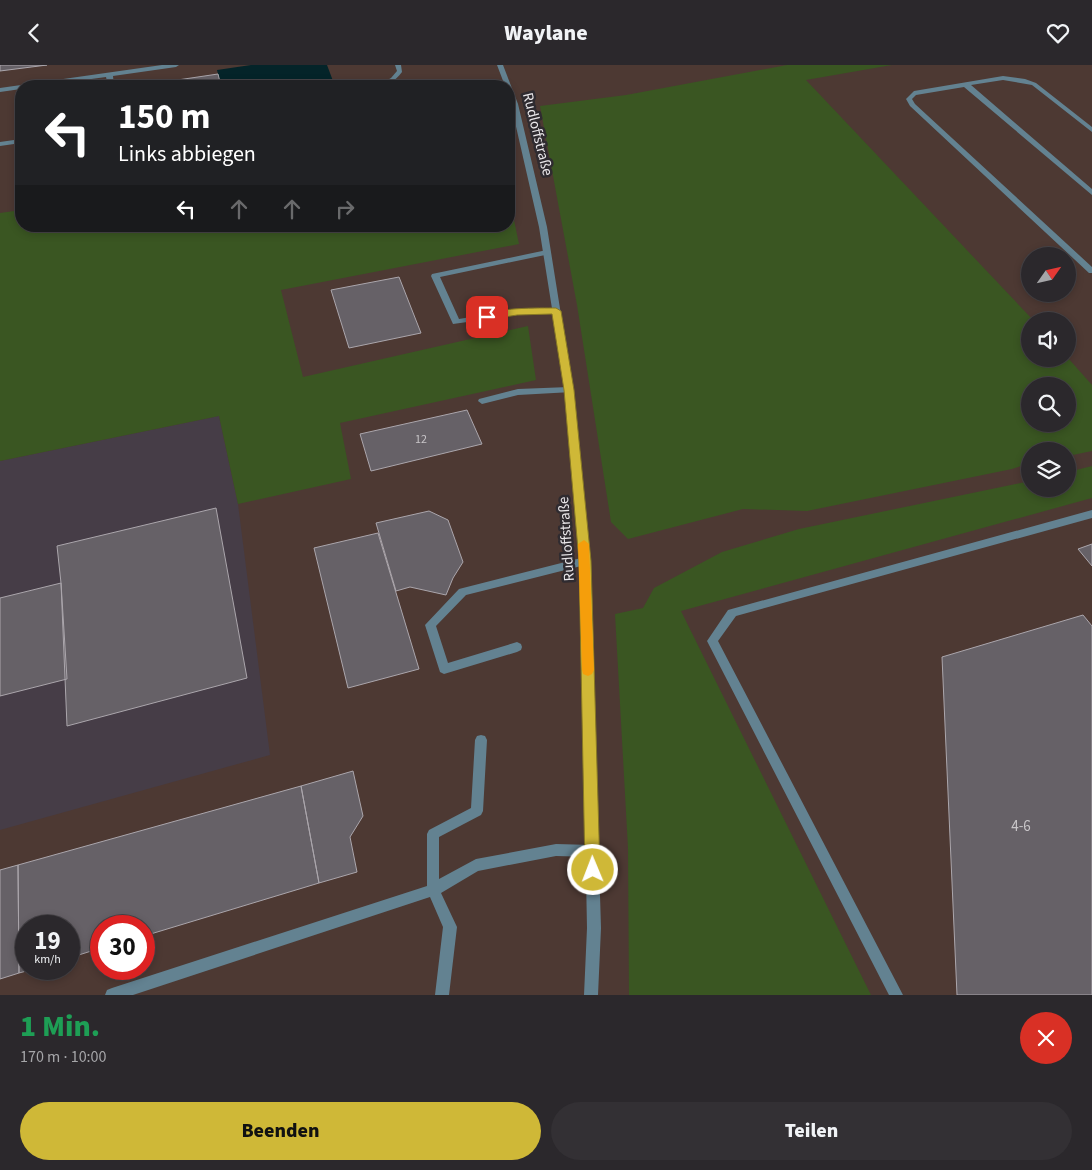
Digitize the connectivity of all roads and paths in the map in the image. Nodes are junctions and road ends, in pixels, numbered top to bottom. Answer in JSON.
{"nodes":[{"id":1,"x":176,"y":65,"type":"edge"},
{"id":2,"x":398,"y":65,"type":"edge"},
{"id":3,"x":500,"y":65,"type":"edge"},
{"id":4,"x":109,"y":74,"type":"junction"},
{"id":5,"x":68,"y":80,"type":"edge"},
{"id":6,"x":110,"y":80,"type":"edge"},
{"id":7,"x":391,"y":80,"type":"edge"},
{"id":8,"x":505,"y":80,"type":"edge"},
{"id":9,"x":965,"y":84,"type":"junction"},
{"id":10,"x":15,"y":88,"type":"edge"},
{"id":11,"x":0,"y":90,"type":"edge"},
{"id":12,"x":515,"y":111,"type":"edge"},
{"id":13,"x":1092,"y":131,"type":"edge"},
{"id":14,"x":15,"y":142,"type":"edge"},
{"id":15,"x":0,"y":144,"type":"edge"},
{"id":16,"x":1092,"y":193,"type":"edge"},
{"id":17,"x":547,"y":252,"type":"junction"},
{"id":18,"x":1092,"y":271,"type":"edge"},
{"id":19,"x":556,"y":311,"type":"junction"},
{"id":20,"x":569,"y":390,"type":"junction"},
{"id":21,"x":482,"y":401,"type":"dead end"},
{"id":22,"x":1092,"y":514,"type":"edge"},
{"id":23,"x":585,"y":561,"type":"junction"},
{"id":24,"x":516,"y":647,"type":"dead end"},
{"id":25,"x":481,"y":740,"type":"dead end"},
{"id":26,"x":592,"y":851,"type":"junction"},
{"id":27,"x":433,"y":891,"type":"junction"},
{"id":28,"x":112,"y":995,"type":"edge"},
{"id":29,"x":442,"y":995,"type":"edge"},
{"id":30,"x":591,"y":995,"type":"edge"},
{"id":31,"x":896,"y":995,"type":"edge"}],
"edges":[{"from":1,"to":4,"type":"street"},
{"from":2,"to":7,"type":"street"},
{"from":3,"to":8,"type":"street","name":"Rudloffstraße"},
{"from":4,"to":5,"type":"street"},
{"from":4,"to":6,"type":"street"},
{"from":9,"to":13,"type":"street"},
{"from":9,"to":16,"type":"street"},
{"from":9,"to":18,"type":"street"},
{"from":10,"to":11,"type":"street"},
{"from":12,"to":17,"type":"street","name":"Rudloffstraße"},
{"from":14,"to":15,"type":"street"},
{"from":17,"to":19,"type":"street","name":"Rudloffstraße"},
{"from":17,"to":19,"type":"street"},
{"from":19,"to":20,"type":"street","name":"Rudloffstraße"},
{"from":20,"to":21,"type":"street"},
{"from":20,"to":23,"type":"street","name":"Rudloffstraße"},
{"from":22,"to":31,"type":"street"},
{"from":23,"to":24,"type":"street"},
{"from":23,"to":26,"type":"street","name":"Rudloffstraße"},
{"from":25,"to":27,"type":"street"},
{"from":26,"to":27,"type":"street"},
{"from":26,"to":30,"type":"street","name":"Rudloffstraße"},
{"from":27,"to":28,"type":"street"},
{"from":27,"to":29,"type":"street"}]}
